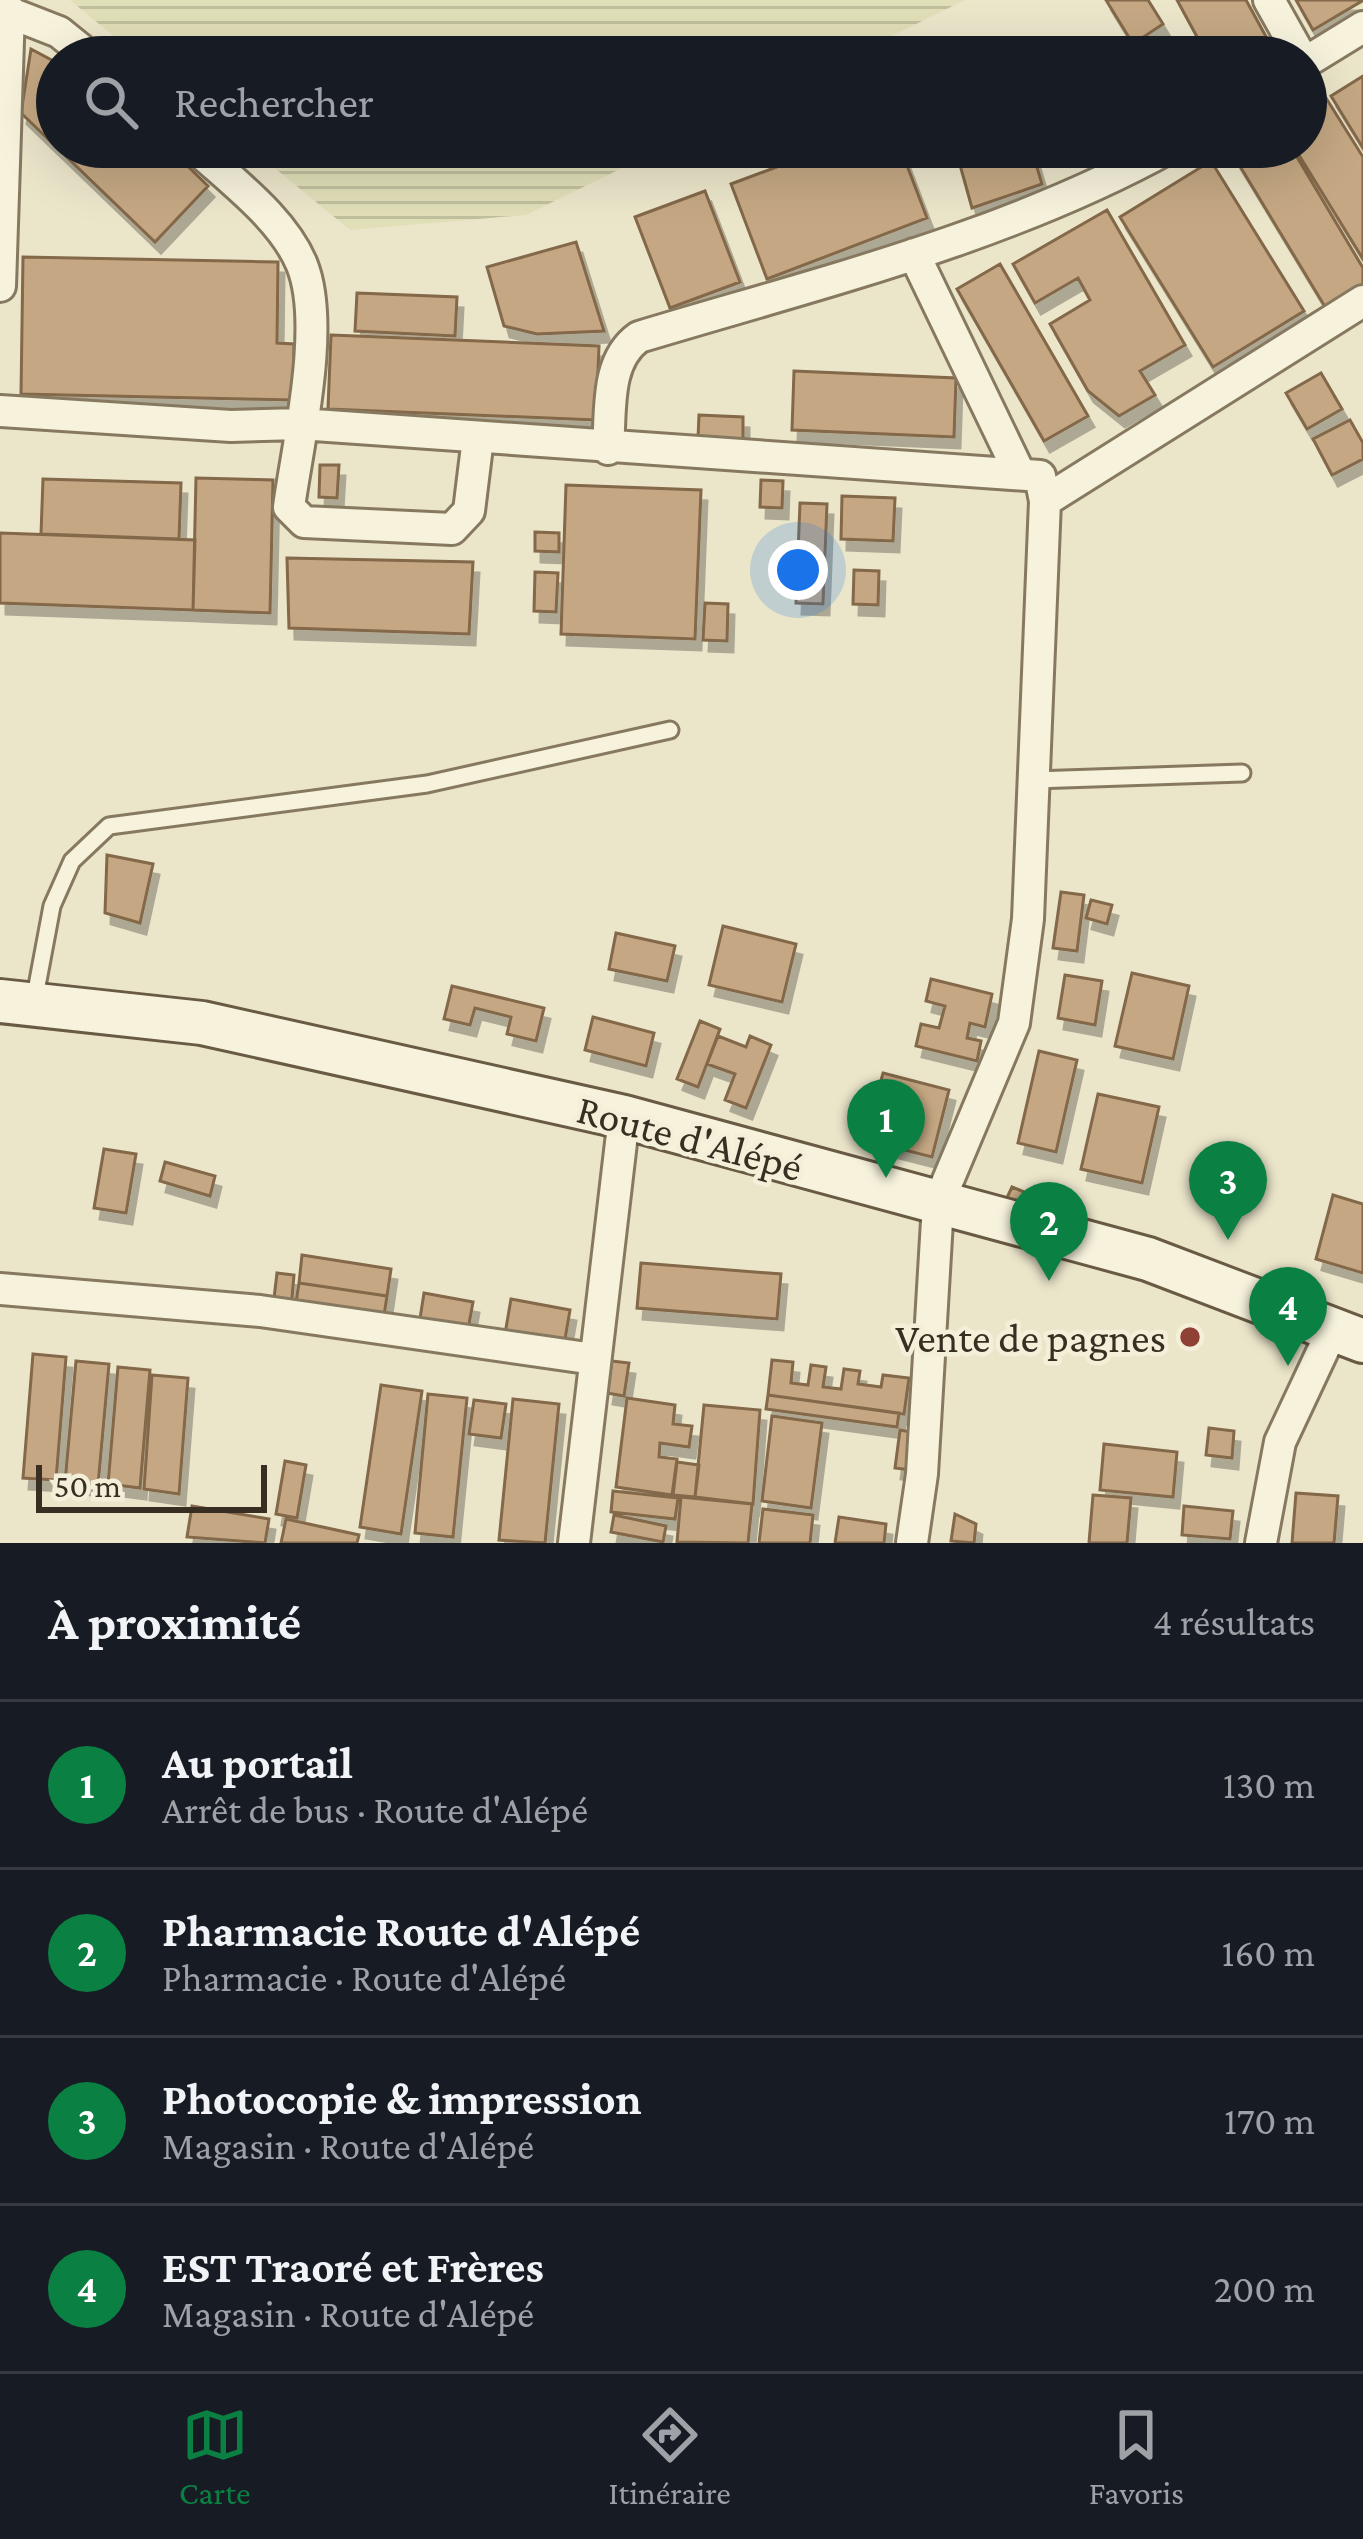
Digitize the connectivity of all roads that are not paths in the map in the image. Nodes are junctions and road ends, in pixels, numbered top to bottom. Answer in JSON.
{"nodes":[{"id":1,"x":1269,"y":0,"type":"edge"},
{"id":2,"x":4,"y":9,"type":"edge"},
{"id":3,"x":1363,"y":27,"type":"edge"},
{"id":4,"x":64,"y":36,"type":"edge"},
{"id":5,"x":1289,"y":36,"type":"edge"},
{"id":6,"x":1327,"y":47,"type":"edge"},
{"id":7,"x":217,"y":168,"type":"edge"},
{"id":8,"x":1133,"y":168,"type":"edge"},
{"id":9,"x":914,"y":254,"type":"junction"},
{"id":10,"x":0,"y":286,"type":"edge"},
{"id":11,"x":1363,"y":301,"type":"edge"},
{"id":12,"x":0,"y":412,"type":"edge"},
{"id":13,"x":300,"y":424,"type":"junction"},
{"id":14,"x":478,"y":438,"type":"junction"},
{"id":15,"x":608,"y":449,"type":"junction"},
{"id":16,"x":1018,"y":472,"type":"junction"},
{"id":17,"x":1045,"y":501,"type":"junction"},
{"id":18,"x":670,"y":730,"type":"dead end"},
{"id":19,"x":1242,"y":773,"type":"dead end"},
{"id":20,"x":1034,"y":781,"type":"junction"},
{"id":21,"x":16,"y":1003,"type":"edge"},
{"id":22,"x":624,"y":1117,"type":"junction"},
{"id":23,"x":938,"y":1204,"type":"junction"},
{"id":24,"x":0,"y":1288,"type":"edge"},
{"id":25,"x":1348,"y":1335,"type":"edge"},
{"id":26,"x":594,"y":1358,"type":"junction"},
{"id":27,"x":574,"y":1543,"type":"edge"},
{"id":28,"x":912,"y":1543,"type":"edge"},
{"id":29,"x":1262,"y":1543,"type":"edge"}],
"edges":[{"from":1,"to":5,"type":"street"},
{"from":2,"to":4,"type":"street"},
{"from":2,"to":10,"type":"street"},
{"from":3,"to":6,"type":"street"},
{"from":7,"to":13,"type":"street"},
{"from":8,"to":9,"type":"street"},
{"from":9,"to":15,"type":"street"},
{"from":9,"to":16,"type":"street"},
{"from":11,"to":17,"type":"street"},
{"from":12,"to":13,"type":"street"},
{"from":13,"to":14,"type":"street"},
{"from":13,"to":14,"type":"street"},
{"from":14,"to":15,"type":"street"},
{"from":15,"to":16,"type":"street"},
{"from":16,"to":17,"type":"street"},
{"from":17,"to":20,"type":"street"},
{"from":18,"to":21,"type":"lane"},
{"from":19,"to":20,"type":"lane"},
{"from":20,"to":23,"type":"street"},
{"from":21,"to":22,"type":"main road","name":"Route d'Alépé"},
{"from":22,"to":23,"type":"main road","name":"Route d'Alépé"},
{"from":22,"to":26,"type":"street"},
{"from":23,"to":25,"type":"main road","name":"Route d'Alépé"},
{"from":23,"to":28,"type":"street"},
{"from":24,"to":26,"type":"street"},
{"from":25,"to":29,"type":"street"},
{"from":26,"to":27,"type":"street"}]}
